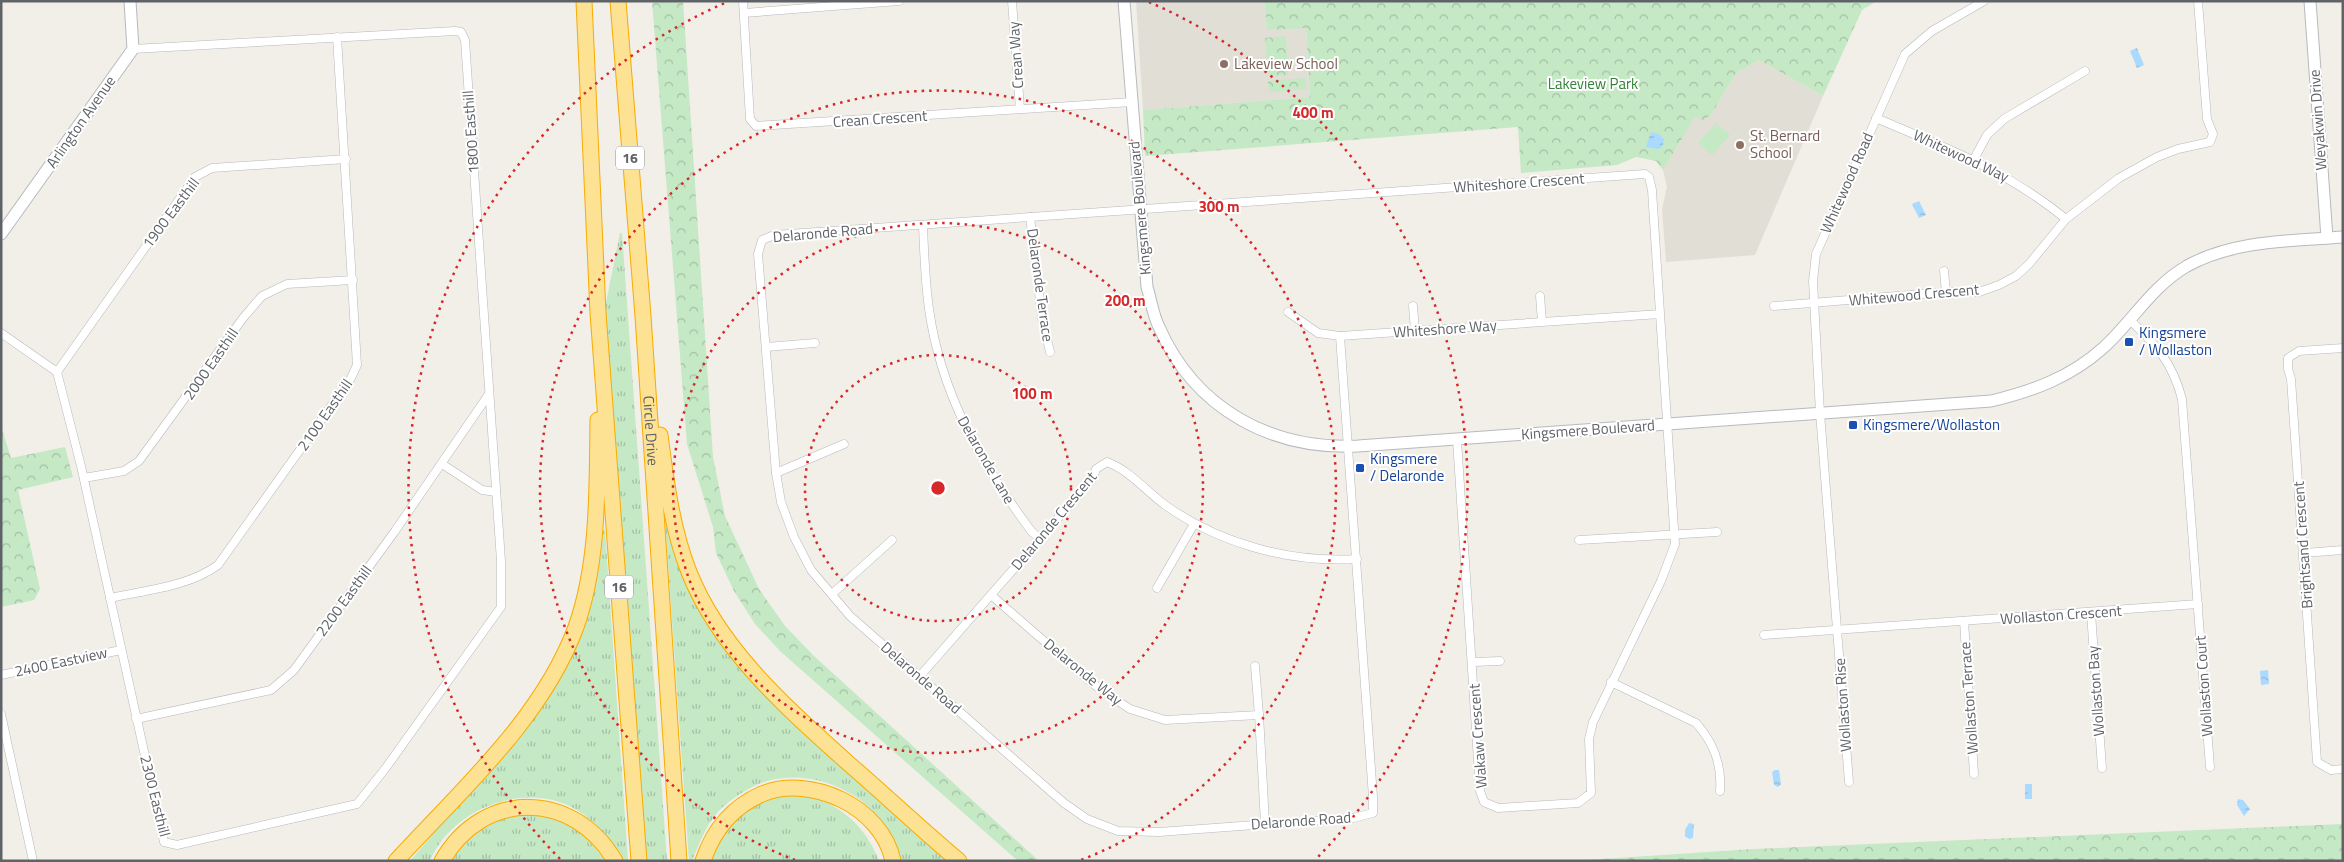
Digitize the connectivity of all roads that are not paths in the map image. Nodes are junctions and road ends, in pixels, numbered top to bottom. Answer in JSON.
{"nodes":[{"id":1,"x":130,"y":1,"type":"edge"},
{"id":2,"x":584,"y":1,"type":"edge"},
{"id":3,"x":618,"y":1,"type":"edge"},
{"id":4,"x":743,"y":1,"type":"edge"},
{"id":5,"x":899,"y":1,"type":"edge"},
{"id":6,"x":1012,"y":1,"type":"edge"},
{"id":7,"x":1124,"y":1,"type":"edge"},
{"id":8,"x":1984,"y":1,"type":"edge"},
{"id":9,"x":2198,"y":1,"type":"edge"},
{"id":10,"x":2310,"y":1,"type":"edge"},
{"id":11,"x":744,"y":13,"type":"junction"},
{"id":12,"x":337,"y":37,"type":"junction"},
{"id":13,"x":133,"y":50,"type":"junction"},
{"id":14,"x":2085,"y":71,"type":"dead end"},
{"id":15,"x":1132,"y":102,"type":"junction"},
{"id":16,"x":1020,"y":110,"type":"junction"},
{"id":17,"x":1876,"y":118,"type":"junction"},
{"id":18,"x":346,"y":159,"type":"junction"},
{"id":19,"x":1974,"y":159,"type":"junction"},
{"id":20,"x":1141,"y":209,"type":"junction"},
{"id":21,"x":1030,"y":217,"type":"junction"},
{"id":22,"x":2066,"y":219,"type":"junction"},
{"id":23,"x":922,"y":225,"type":"junction"},
{"id":24,"x":1,"y":234,"type":"edge"},
{"id":25,"x":2343,"y":237,"type":"edge"},
{"id":26,"x":2326,"y":238,"type":"junction"},
{"id":27,"x":1944,"y":271,"type":"dead end"},
{"id":28,"x":353,"y":280,"type":"junction"},
{"id":29,"x":1946,"y":292,"type":"junction"},
{"id":30,"x":1540,"y":296,"type":"dead end"},
{"id":31,"x":1814,"y":303,"type":"junction"},
{"id":32,"x":1413,"y":306,"type":"dead end"},
{"id":33,"x":1774,"y":306,"type":"dead end"},
{"id":34,"x":1288,"y":312,"type":"dead end"},
{"id":35,"x":598,"y":313,"type":"junction"},
{"id":36,"x":1660,"y":314,"type":"junction"},
{"id":37,"x":643,"y":316,"type":"junction"},
{"id":38,"x":2129,"y":318,"type":"junction"},
{"id":39,"x":1542,"y":321,"type":"junction"},
{"id":40,"x":1415,"y":331,"type":"junction"},
{"id":41,"x":1,"y":333,"type":"edge"},
{"id":42,"x":1340,"y":336,"type":"junction"},
{"id":43,"x":815,"y":343,"type":"dead end"},
{"id":44,"x":766,"y":347,"type":"junction"},
{"id":45,"x":2343,"y":348,"type":"edge"},
{"id":46,"x":1050,"y":352,"type":"dead end"},
{"id":47,"x":57,"y":372,"type":"junction"},
{"id":48,"x":489,"y":394,"type":"junction"},
{"id":49,"x":1820,"y":413,"type":"junction"},
{"id":50,"x":1667,"y":424,"type":"junction"},
{"id":51,"x":1457,"y":440,"type":"junction"},
{"id":52,"x":844,"y":444,"type":"dead end"},
{"id":53,"x":1348,"y":446,"type":"junction"},
{"id":54,"x":442,"y":464,"type":"junction"},
{"id":55,"x":776,"y":473,"type":"junction"},
{"id":56,"x":84,"y":478,"type":"junction"},
{"id":57,"x":496,"y":492,"type":"junction"},
{"id":58,"x":1194,"y":524,"type":"junction"},
{"id":59,"x":1717,"y":532,"type":"dead end"},
{"id":60,"x":1674,"y":534,"type":"junction"},
{"id":61,"x":1041,"y":539,"type":"junction"},
{"id":62,"x":892,"y":540,"type":"dead end"},
{"id":63,"x":1579,"y":540,"type":"dead end"},
{"id":64,"x":2343,"y":550,"type":"edge"},
{"id":65,"x":2304,"y":553,"type":"junction"},
{"id":66,"x":1356,"y":559,"type":"junction"},
{"id":67,"x":501,"y":561,"type":"joint"},
{"id":68,"x":1157,"y":588,"type":"dead end"},
{"id":69,"x":832,"y":594,"type":"junction"},
{"id":70,"x":991,"y":595,"type":"junction"},
{"id":71,"x":110,"y":598,"type":"junction"},
{"id":72,"x":2198,"y":604,"type":"junction"},
{"id":73,"x":2090,"y":613,"type":"junction"},
{"id":74,"x":1964,"y":622,"type":"junction"},
{"id":75,"x":1838,"y":629,"type":"junction"},
{"id":76,"x":1764,"y":635,"type":"dead end"},
{"id":77,"x":121,"y":650,"type":"junction"},
{"id":78,"x":1473,"y":662,"type":"junction"},
{"id":79,"x":1500,"y":662,"type":"dead end"},
{"id":80,"x":1255,"y":666,"type":"dead end"},
{"id":81,"x":1,"y":675,"type":"edge"},
{"id":82,"x":920,"y":676,"type":"junction"},
{"id":83,"x":1611,"y":682,"type":"junction"},
{"id":84,"x":1,"y":714,"type":"edge"},
{"id":85,"x":1259,"y":715,"type":"junction"},
{"id":86,"x":136,"y":719,"type":"junction"},
{"id":87,"x":2210,"y":767,"type":"dead end"},
{"id":88,"x":2102,"y":768,"type":"dead end"},
{"id":89,"x":2343,"y":769,"type":"edge"},
{"id":90,"x":1974,"y":774,"type":"dead end"},
{"id":91,"x":1849,"y":782,"type":"dead end"},
{"id":92,"x":1720,"y":791,"type":"dead end"},
{"id":93,"x":1265,"y":823,"type":"junction"},
{"id":94,"x":33,"y":861,"type":"edge"},
{"id":95,"x":396,"y":861,"type":"edge"},
{"id":96,"x":442,"y":861,"type":"edge"},
{"id":97,"x":615,"y":861,"type":"edge"},
{"id":98,"x":639,"y":861,"type":"edge"},
{"id":99,"x":679,"y":861,"type":"edge"},
{"id":100,"x":702,"y":861,"type":"edge"},
{"id":101,"x":893,"y":861,"type":"edge"},
{"id":102,"x":959,"y":861,"type":"edge"}],
"edges":[{"from":1,"to":13,"type":"street"},
{"from":2,"to":35,"type":"highway","number":"16"},
{"from":3,"to":37,"type":"highway","name":"Circle Drive","number":"16"},
{"from":4,"to":11,"type":"street","name":"Crean Crescent"},
{"from":5,"to":11,"type":"street"},
{"from":6,"to":16,"type":"street","name":"Crean Way"},
{"from":7,"to":15,"type":"street","name":"Kingsmere Boulevard"},
{"from":8,"to":17,"type":"street","name":"Whitewood Road"},
{"from":9,"to":22,"type":"street","name":"Whitewood Crescent"},
{"from":10,"to":26,"type":"street","name":"Weyakwin Drive"},
{"from":11,"to":16,"type":"street","name":"Crean Crescent"},
{"from":12,"to":13,"type":"street","name":"1800 Easthill"},
{"from":12,"to":18,"type":"street","name":"2100 Easthill"},
{"from":12,"to":48,"type":"street","name":"1800 Easthill"},
{"from":13,"to":24,"type":"street","name":"Arlington Avenue"},
{"from":14,"to":19,"type":"street"},
{"from":15,"to":16,"type":"street","name":"Crean Crescent"},
{"from":15,"to":20,"type":"street","name":"Kingsmere Boulevard"},
{"from":17,"to":19,"type":"street","name":"Whitewood Way"},
{"from":17,"to":31,"type":"street","name":"Whitewood Road"},
{"from":18,"to":28,"type":"street","name":"2100 Easthill"},
{"from":18,"to":47,"type":"street","name":"1900 Easthill"},
{"from":19,"to":22,"type":"street","name":"Whitewood Way"},
{"from":20,"to":21,"type":"street","name":"Delaronde Road"},
{"from":20,"to":36,"type":"street","name":"Whiteshore Crescent"},
{"from":20,"to":53,"type":"street","name":"Kingsmere Boulevard"},
{"from":21,"to":23,"type":"street","name":"Delaronde Road"},
{"from":21,"to":46,"type":"street","name":"Delaronde Terrace"},
{"from":22,"to":29,"type":"street","name":"Whitewood Crescent"},
{"from":23,"to":44,"type":"street","name":"Delaronde Road"},
{"from":23,"to":61,"type":"street","name":"Delaronde Lane"},
{"from":25,"to":26,"type":"street","name":"Kingsmere Boulevard"},
{"from":26,"to":38,"type":"street","name":"Kingsmere Boulevard"},
{"from":27,"to":29,"type":"street"},
{"from":28,"to":56,"type":"street","name":"2000 Easthill"},
{"from":28,"to":71,"type":"street","name":"2100 Easthill"},
{"from":29,"to":31,"type":"street","name":"Whitewood Crescent"},
{"from":30,"to":39,"type":"street"},
{"from":31,"to":33,"type":"street","name":"Whitewood Crescent"},
{"from":31,"to":49,"type":"street","name":"Whitewood Road"},
{"from":32,"to":40,"type":"street"},
{"from":34,"to":42,"type":"street","name":"Whiteshore Way"},
{"from":35,"to":95,"type":"highway"},
{"from":35,"to":98,"type":"highway","number":"16"},
{"from":36,"to":39,"type":"street","name":"Whiteshore Way"},
{"from":36,"to":50,"type":"street","name":"Whiteshore Crescent"},
{"from":37,"to":99,"type":"highway","name":"Circle Drive","number":"16"},
{"from":37,"to":102,"type":"highway"},
{"from":38,"to":49,"type":"street","name":"Kingsmere Boulevard"},
{"from":38,"to":72,"type":"street"},
{"from":39,"to":40,"type":"street","name":"Whiteshore Way"},
{"from":40,"to":42,"type":"street","name":"Whiteshore Way"},
{"from":41,"to":47,"type":"street"},
{"from":42,"to":53,"type":"street"},
{"from":43,"to":44,"type":"street"},
{"from":44,"to":55,"type":"street","name":"Delaronde Road"},
{"from":45,"to":65,"type":"street","name":"Brightsand Crescent"},
{"from":47,"to":56,"type":"street","name":"2300 Easthill"},
{"from":48,"to":54,"type":"street","name":"2200 Easthill"},
{"from":48,"to":57,"type":"street","name":"1800 Easthill"},
{"from":49,"to":50,"type":"street","name":"Kingsmere Boulevard"},
{"from":49,"to":75,"type":"street"},
{"from":50,"to":51,"type":"street","name":"Kingsmere Boulevard"},
{"from":50,"to":60,"type":"street","name":"Wakaw Crescent"},
{"from":51,"to":53,"type":"street","name":"Kingsmere Boulevard"},
{"from":51,"to":78,"type":"street","name":"Wakaw Crescent"},
{"from":52,"to":55,"type":"street"},
{"from":53,"to":66,"type":"street","name":"Delaronde Road"},
{"from":54,"to":57,"type":"street"},
{"from":54,"to":86,"type":"street","name":"2200 Easthill"},
{"from":55,"to":69,"type":"street","name":"Delaronde Road"},
{"from":56,"to":71,"type":"street","name":"2300 Easthill"},
{"from":57,"to":67,"type":"street","name":"1800 Easthill"},
{"from":58,"to":61,"type":"street","name":"Delaronde Crescent"},
{"from":58,"to":66,"type":"street","name":"Delaronde Crescent"},
{"from":58,"to":68,"type":"street"},
{"from":59,"to":60,"type":"street"},
{"from":60,"to":63,"type":"street"},
{"from":60,"to":83,"type":"street","name":"Wakaw Crescent"},
{"from":61,"to":70,"type":"street","name":"Delaronde Crescent"},
{"from":62,"to":69,"type":"street"},
{"from":64,"to":65,"type":"street"},
{"from":65,"to":89,"type":"street","name":"Brightsand Crescent"},
{"from":66,"to":93,"type":"street","name":"Delaronde Road"},
{"from":67,"to":86,"type":"street","name":"2300 Easthill"},
{"from":69,"to":82,"type":"street","name":"Delaronde Road"},
{"from":70,"to":82,"type":"street","name":"Delaronde Crescent"},
{"from":70,"to":85,"type":"street","name":"Delaronde Way"},
{"from":71,"to":77,"type":"street","name":"2300 Easthill"},
{"from":72,"to":73,"type":"street","name":"Wollaston Crescent"},
{"from":72,"to":87,"type":"street","name":"Wollaston Court"},
{"from":73,"to":74,"type":"street","name":"Wollaston Crescent"},
{"from":73,"to":88,"type":"street","name":"Wollaston Bay"},
{"from":74,"to":75,"type":"street","name":"Wollaston Crescent"},
{"from":74,"to":90,"type":"street","name":"Wollaston Terrace"},
{"from":75,"to":76,"type":"street","name":"Wollaston Crescent"},
{"from":75,"to":91,"type":"street","name":"Wollaston Rise"},
{"from":77,"to":81,"type":"street","name":"2400 Eastview"},
{"from":77,"to":86,"type":"street","name":"2300 Easthill"},
{"from":78,"to":79,"type":"street"},
{"from":78,"to":83,"type":"street","name":"Wakaw Crescent"},
{"from":80,"to":85,"type":"street"},
{"from":82,"to":93,"type":"street","name":"Delaronde Road"},
{"from":83,"to":92,"type":"street"},
{"from":84,"to":94,"type":"street"},
{"from":85,"to":93,"type":"street"},
{"from":96,"to":97,"type":"highway"},
{"from":100,"to":101,"type":"highway"}]}
